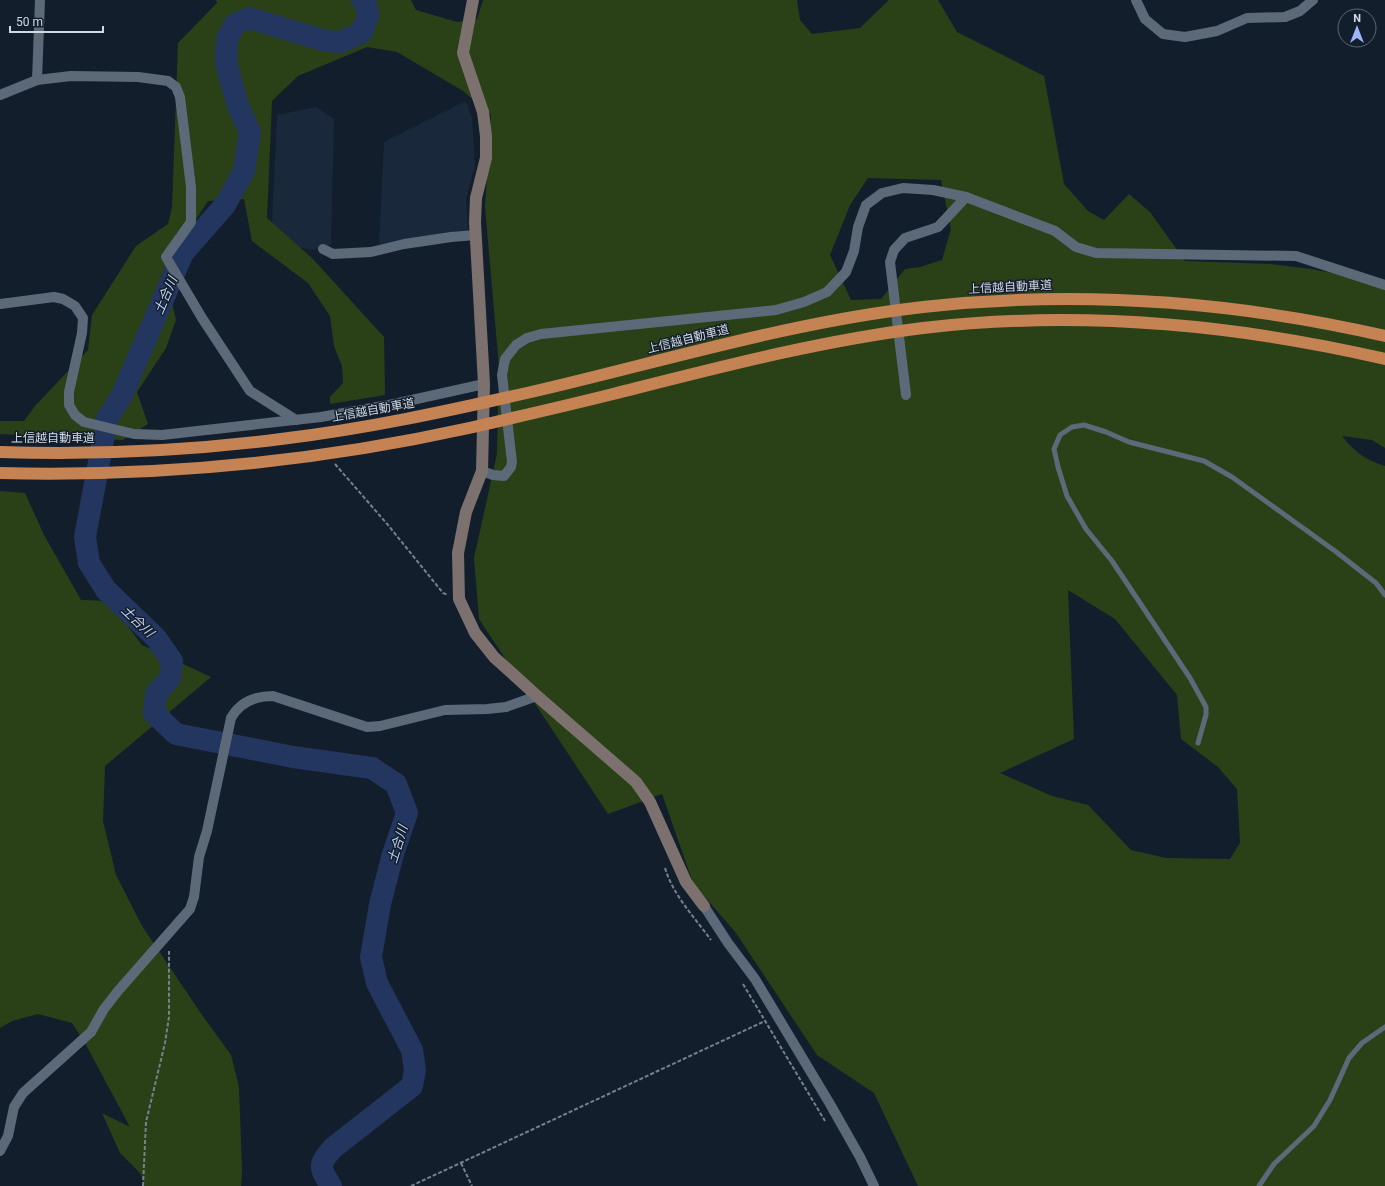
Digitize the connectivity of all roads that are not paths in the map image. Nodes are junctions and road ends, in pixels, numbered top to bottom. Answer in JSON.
{"nodes":[{"id":1,"x":40,"y":0,"type":"edge"},
{"id":2,"x":473,"y":0,"type":"edge"},
{"id":3,"x":1136,"y":0,"type":"edge"},
{"id":4,"x":1313,"y":0,"type":"edge"},
{"id":5,"x":37,"y":80,"type":"junction"},
{"id":6,"x":0,"y":96,"type":"edge"},
{"id":7,"x":966,"y":197,"type":"junction"},
{"id":8,"x":476,"y":235,"type":"junction"},
{"id":9,"x":323,"y":249,"type":"dead end"},
{"id":10,"x":1385,"y":285,"type":"edge"},
{"id":11,"x":0,"y":304,"type":"edge"},
{"id":12,"x":1385,"y":336,"type":"edge"},
{"id":13,"x":1385,"y":359,"type":"edge"},
{"id":14,"x":484,"y":384,"type":"junction"},
{"id":15,"x":906,"y":396,"type":"dead end"},
{"id":16,"x":296,"y":420,"type":"junction"},
{"id":17,"x":0,"y":452,"type":"edge"},
{"id":18,"x":482,"y":471,"type":"junction"},
{"id":19,"x":0,"y":473,"type":"edge"},
{"id":20,"x":1385,"y":595,"type":"edge"},
{"id":21,"x":537,"y":696,"type":"junction"},
{"id":22,"x":1198,"y":743,"type":"dead end"},
{"id":23,"x":704,"y":906,"type":"joint"},
{"id":24,"x":1385,"y":1027,"type":"edge"},
{"id":25,"x":0,"y":1151,"type":"edge"},
{"id":26,"x":874,"y":1186,"type":"edge"},
{"id":27,"x":1259,"y":1186,"type":"edge"}],
"edges":[{"from":1,"to":5,"type":"street"},
{"from":2,"to":8,"type":"street"},
{"from":3,"to":4,"type":"street"},
{"from":5,"to":6,"type":"street"},
{"from":5,"to":16,"type":"street"},
{"from":7,"to":10,"type":"street"},
{"from":7,"to":15,"type":"street"},
{"from":7,"to":18,"type":"street"},
{"from":8,"to":9,"type":"street"},
{"from":8,"to":14,"type":"street"},
{"from":11,"to":16,"type":"street"},
{"from":12,"to":17,"type":"highway","name":"上信越自動車道"},
{"from":13,"to":19,"type":"highway"},
{"from":14,"to":16,"type":"street"},
{"from":14,"to":18,"type":"street"},
{"from":18,"to":21,"type":"street"},
{"from":20,"to":22,"type":"lane"},
{"from":21,"to":23,"type":"street"},
{"from":21,"to":25,"type":"street"},
{"from":23,"to":26,"type":"street"},
{"from":24,"to":27,"type":"lane"}]}
